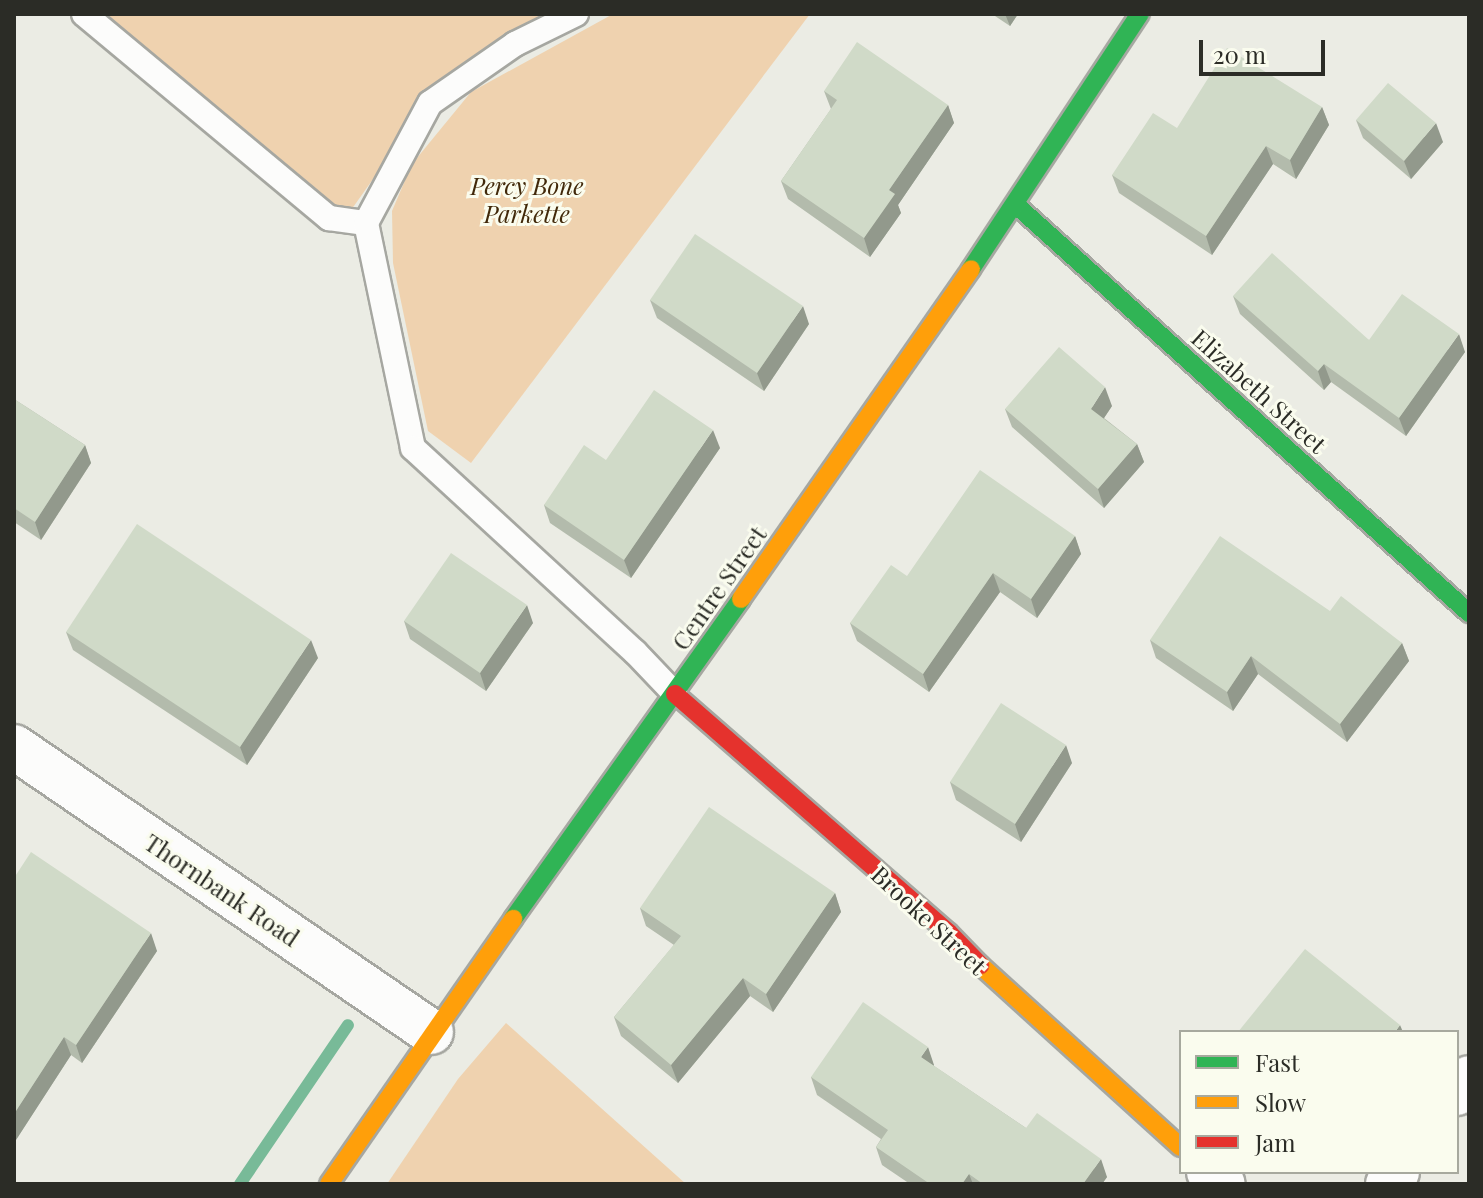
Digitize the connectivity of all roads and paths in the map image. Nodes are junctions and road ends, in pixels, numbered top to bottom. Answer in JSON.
{"nodes":[{"id":1,"x":84,"y":14,"type":"edge"},
{"id":2,"x":576,"y":14,"type":"edge"},
{"id":3,"x":1140,"y":14,"type":"edge"},
{"id":4,"x":1016,"y":205,"type":"junction"},
{"id":5,"x":366,"y":223,"type":"junction"},
{"id":6,"x":1469,"y":613,"type":"edge"},
{"id":7,"x":675,"y":694,"type":"junction"},
{"id":8,"x":14,"y":747,"type":"edge"},
{"id":9,"x":431,"y":1032,"type":"junction"},
{"id":10,"x":1179,"y":1145,"type":"edge"},
{"id":11,"x":329,"y":1184,"type":"edge"}],
"edges":[{"from":1,"to":5,"type":"lane"},
{"from":2,"to":5,"type":"lane"},
{"from":3,"to":4,"type":"main road","name":"Centre Street"},
{"from":4,"to":6,"type":"main road","name":"Elizabeth Street"},
{"from":4,"to":7,"type":"main road","name":"Centre Street"},
{"from":5,"to":7,"type":"lane"},
{"from":7,"to":9,"type":"main road","name":"Centre Street"},
{"from":7,"to":10,"type":"main road","name":"Brooke Street"},
{"from":8,"to":9,"type":"street","name":"Thornbank Road"},
{"from":9,"to":11,"type":"main road","name":"Centre Street"}]}
